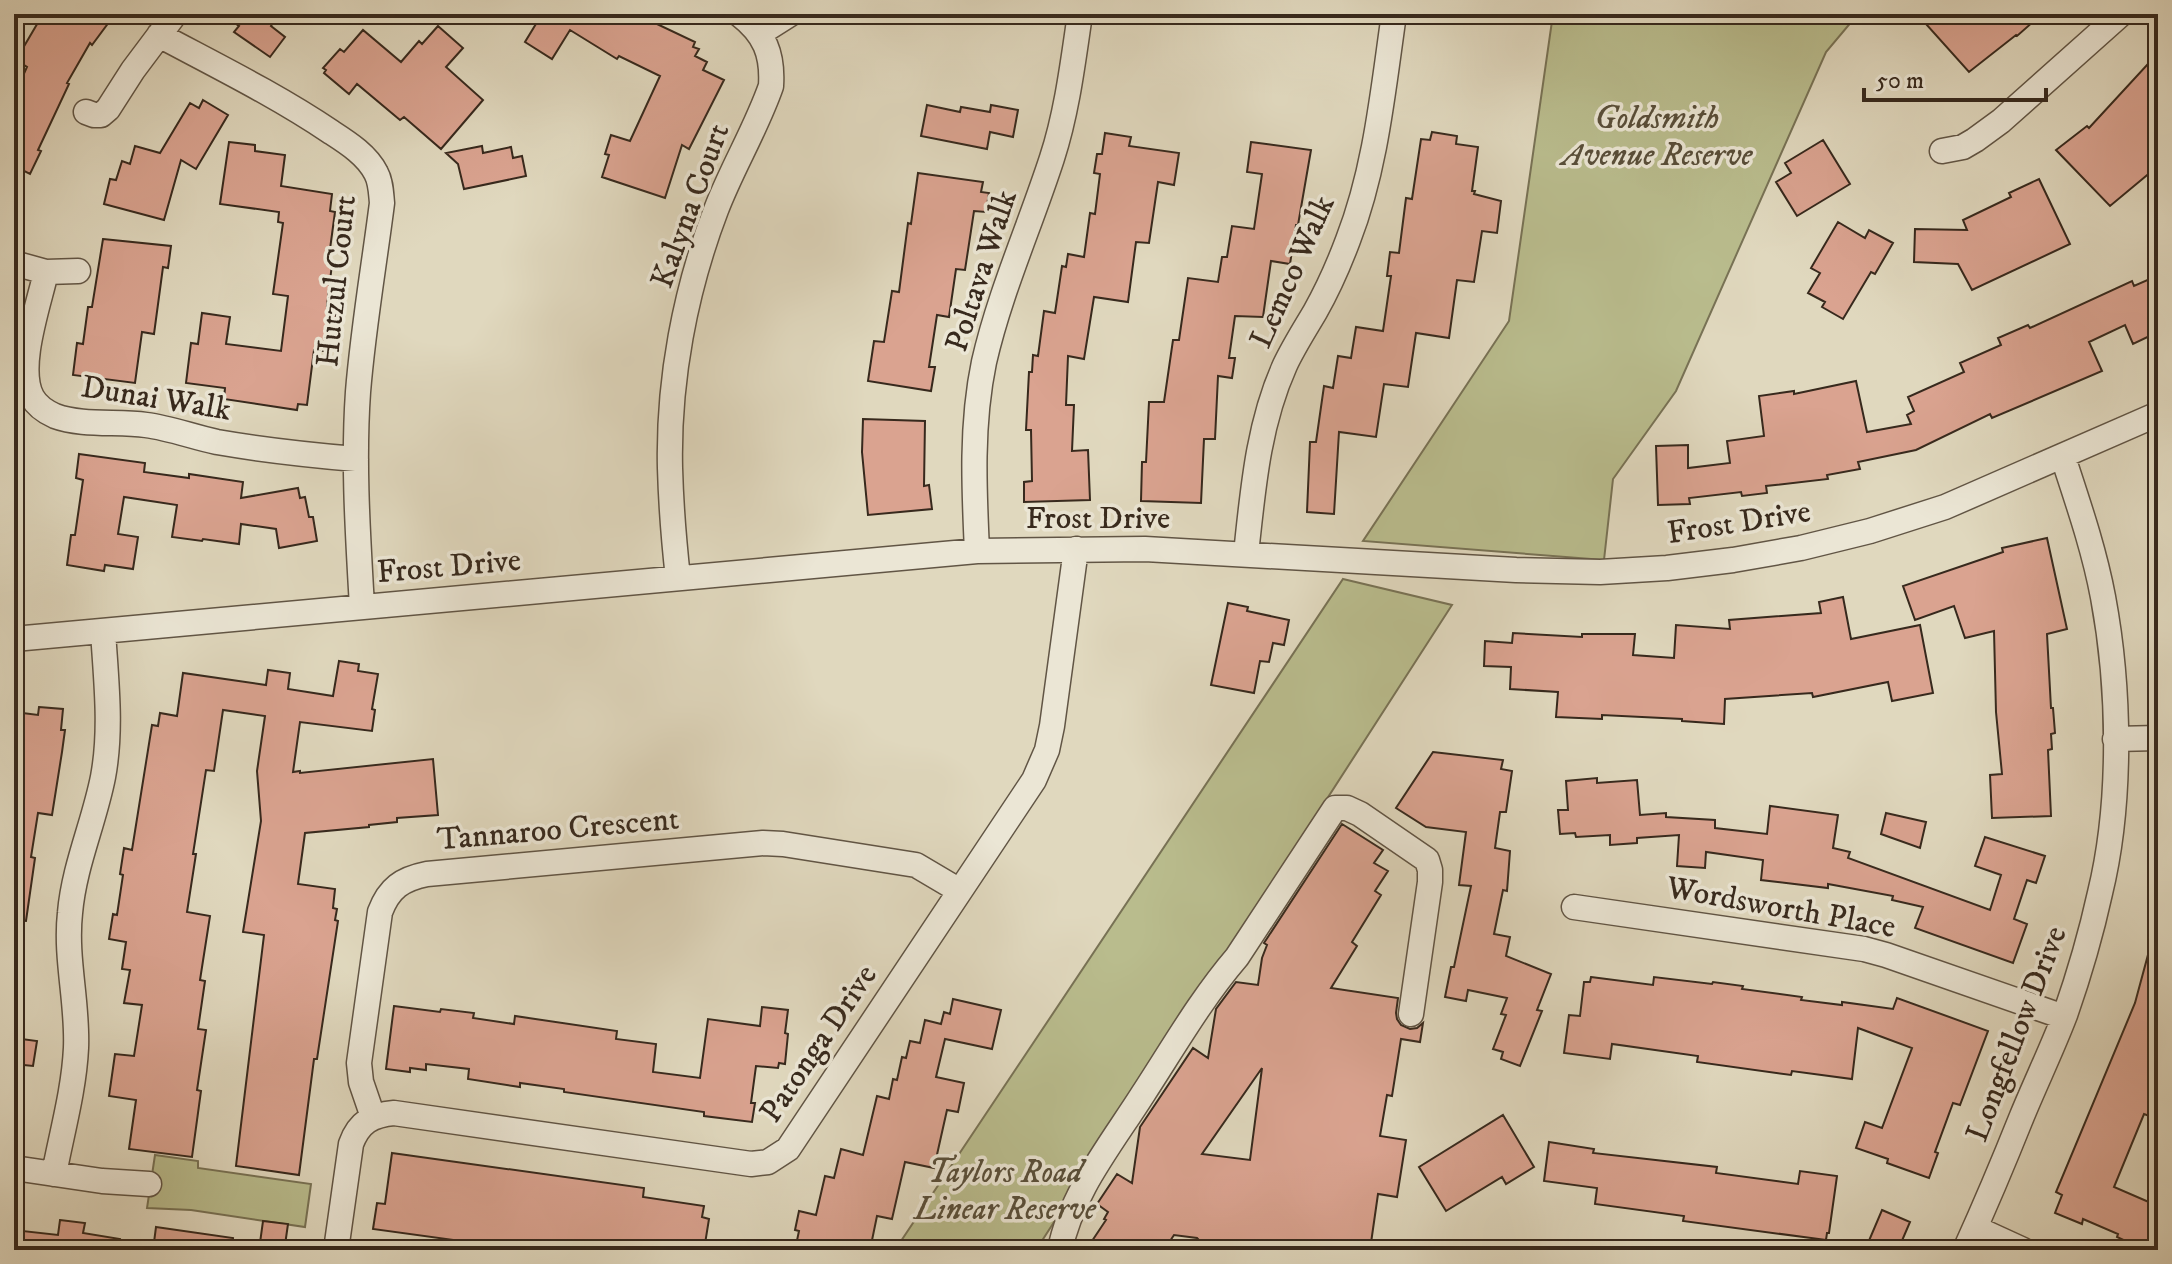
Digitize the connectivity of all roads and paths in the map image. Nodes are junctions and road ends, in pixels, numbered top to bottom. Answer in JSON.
{"nodes":[{"id":1,"x":175,"y":14,"type":"edge"},
{"id":2,"x":739,"y":14,"type":"edge"},
{"id":3,"x":790,"y":14,"type":"edge"},
{"id":4,"x":1080,"y":14,"type":"edge"},
{"id":5,"x":1394,"y":14,"type":"edge"},
{"id":6,"x":2121,"y":14,"type":"edge"},
{"id":7,"x":760,"y":33,"type":"junction"},
{"id":8,"x":159,"y":35,"type":"junction"},
{"id":9,"x":86,"y":112,"type":"dead end"},
{"id":10,"x":1942,"y":151,"type":"dead end"},
{"id":11,"x":17,"y":264,"type":"dead end"},
{"id":12,"x":78,"y":271,"type":"dead end"},
{"id":13,"x":46,"y":272,"type":"junction"},
{"id":14,"x":2158,"y":414,"type":"edge"},
{"id":15,"x":2063,"y":457,"type":"junction"},
{"id":16,"x":356,"y":459,"type":"junction"},
{"id":17,"x":1076,"y":549,"type":"junction"},
{"id":18,"x":977,"y":551,"type":"junction"},
{"id":19,"x":1246,"y":554,"type":"junction"},
{"id":20,"x":678,"y":578,"type":"junction"},
{"id":21,"x":362,"y":607,"type":"junction"},
{"id":22,"x":103,"y":631,"type":"junction"},
{"id":23,"x":14,"y":639,"type":"edge"},
{"id":24,"x":2158,"y":738,"type":"edge"},
{"id":25,"x":2115,"y":739,"type":"junction"},
{"id":26,"x":960,"y":891,"type":"junction"},
{"id":27,"x":1574,"y":907,"type":"dead end"},
{"id":28,"x":1411,"y":1014,"type":"dead end"},
{"id":29,"x":2064,"y":1017,"type":"junction"},
{"id":30,"x":373,"y":1117,"type":"junction"},
{"id":31,"x":14,"y":1168,"type":"edge"},
{"id":32,"x":54,"y":1174,"type":"junction"},
{"id":33,"x":149,"y":1184,"type":"dead end"},
{"id":34,"x":1970,"y":1239,"type":"edge"},
{"id":35,"x":336,"y":1250,"type":"edge"},
{"id":36,"x":1060,"y":1250,"type":"edge"},
{"id":37,"x":2023,"y":1250,"type":"edge"}],
"edges":[{"from":1,"to":8,"type":"street"},
{"from":2,"to":7,"type":"street"},
{"from":3,"to":7,"type":"street"},
{"from":4,"to":18,"type":"street","name":"Poltava Walk"},
{"from":5,"to":19,"type":"street","name":"Lemco Walk"},
{"from":6,"to":10,"type":"street"},
{"from":7,"to":20,"type":"street","name":"Kalyna Court"},
{"from":8,"to":9,"type":"street"},
{"from":8,"to":16,"type":"street","name":"Hutzul Court"},
{"from":11,"to":13,"type":"street"},
{"from":12,"to":13,"type":"street"},
{"from":13,"to":16,"type":"street","name":"Dunai Walk"},
{"from":14,"to":15,"type":"street","name":"Frost Drive"},
{"from":15,"to":19,"type":"street","name":"Frost Drive"},
{"from":15,"to":25,"type":"street","name":"Longfellow Drive"},
{"from":16,"to":21,"type":"street","name":"Hutzul Court"},
{"from":17,"to":18,"type":"street","name":"Frost Drive"},
{"from":17,"to":19,"type":"street","name":"Frost Drive"},
{"from":17,"to":26,"type":"street","name":"Patonga Drive"},
{"from":18,"to":20,"type":"street","name":"Frost Drive"},
{"from":20,"to":21,"type":"street","name":"Frost Drive"},
{"from":21,"to":22,"type":"street","name":"Frost Drive"},
{"from":22,"to":23,"type":"street","name":"Frost Drive"},
{"from":22,"to":32,"type":"street"},
{"from":24,"to":25,"type":"street"},
{"from":25,"to":29,"type":"street","name":"Longfellow Drive"},
{"from":26,"to":30,"type":"street","name":"Patonga Drive"},
{"from":26,"to":30,"type":"street","name":"Tannaroo Crescent"},
{"from":27,"to":29,"type":"street","name":"Wordsworth Place"},
{"from":28,"to":36,"type":"street"},
{"from":29,"to":34,"type":"street","name":"Longfellow Drive"},
{"from":30,"to":35,"type":"street"},
{"from":31,"to":32,"type":"street"},
{"from":32,"to":33,"type":"street"},
{"from":34,"to":37,"type":"street"}]}
